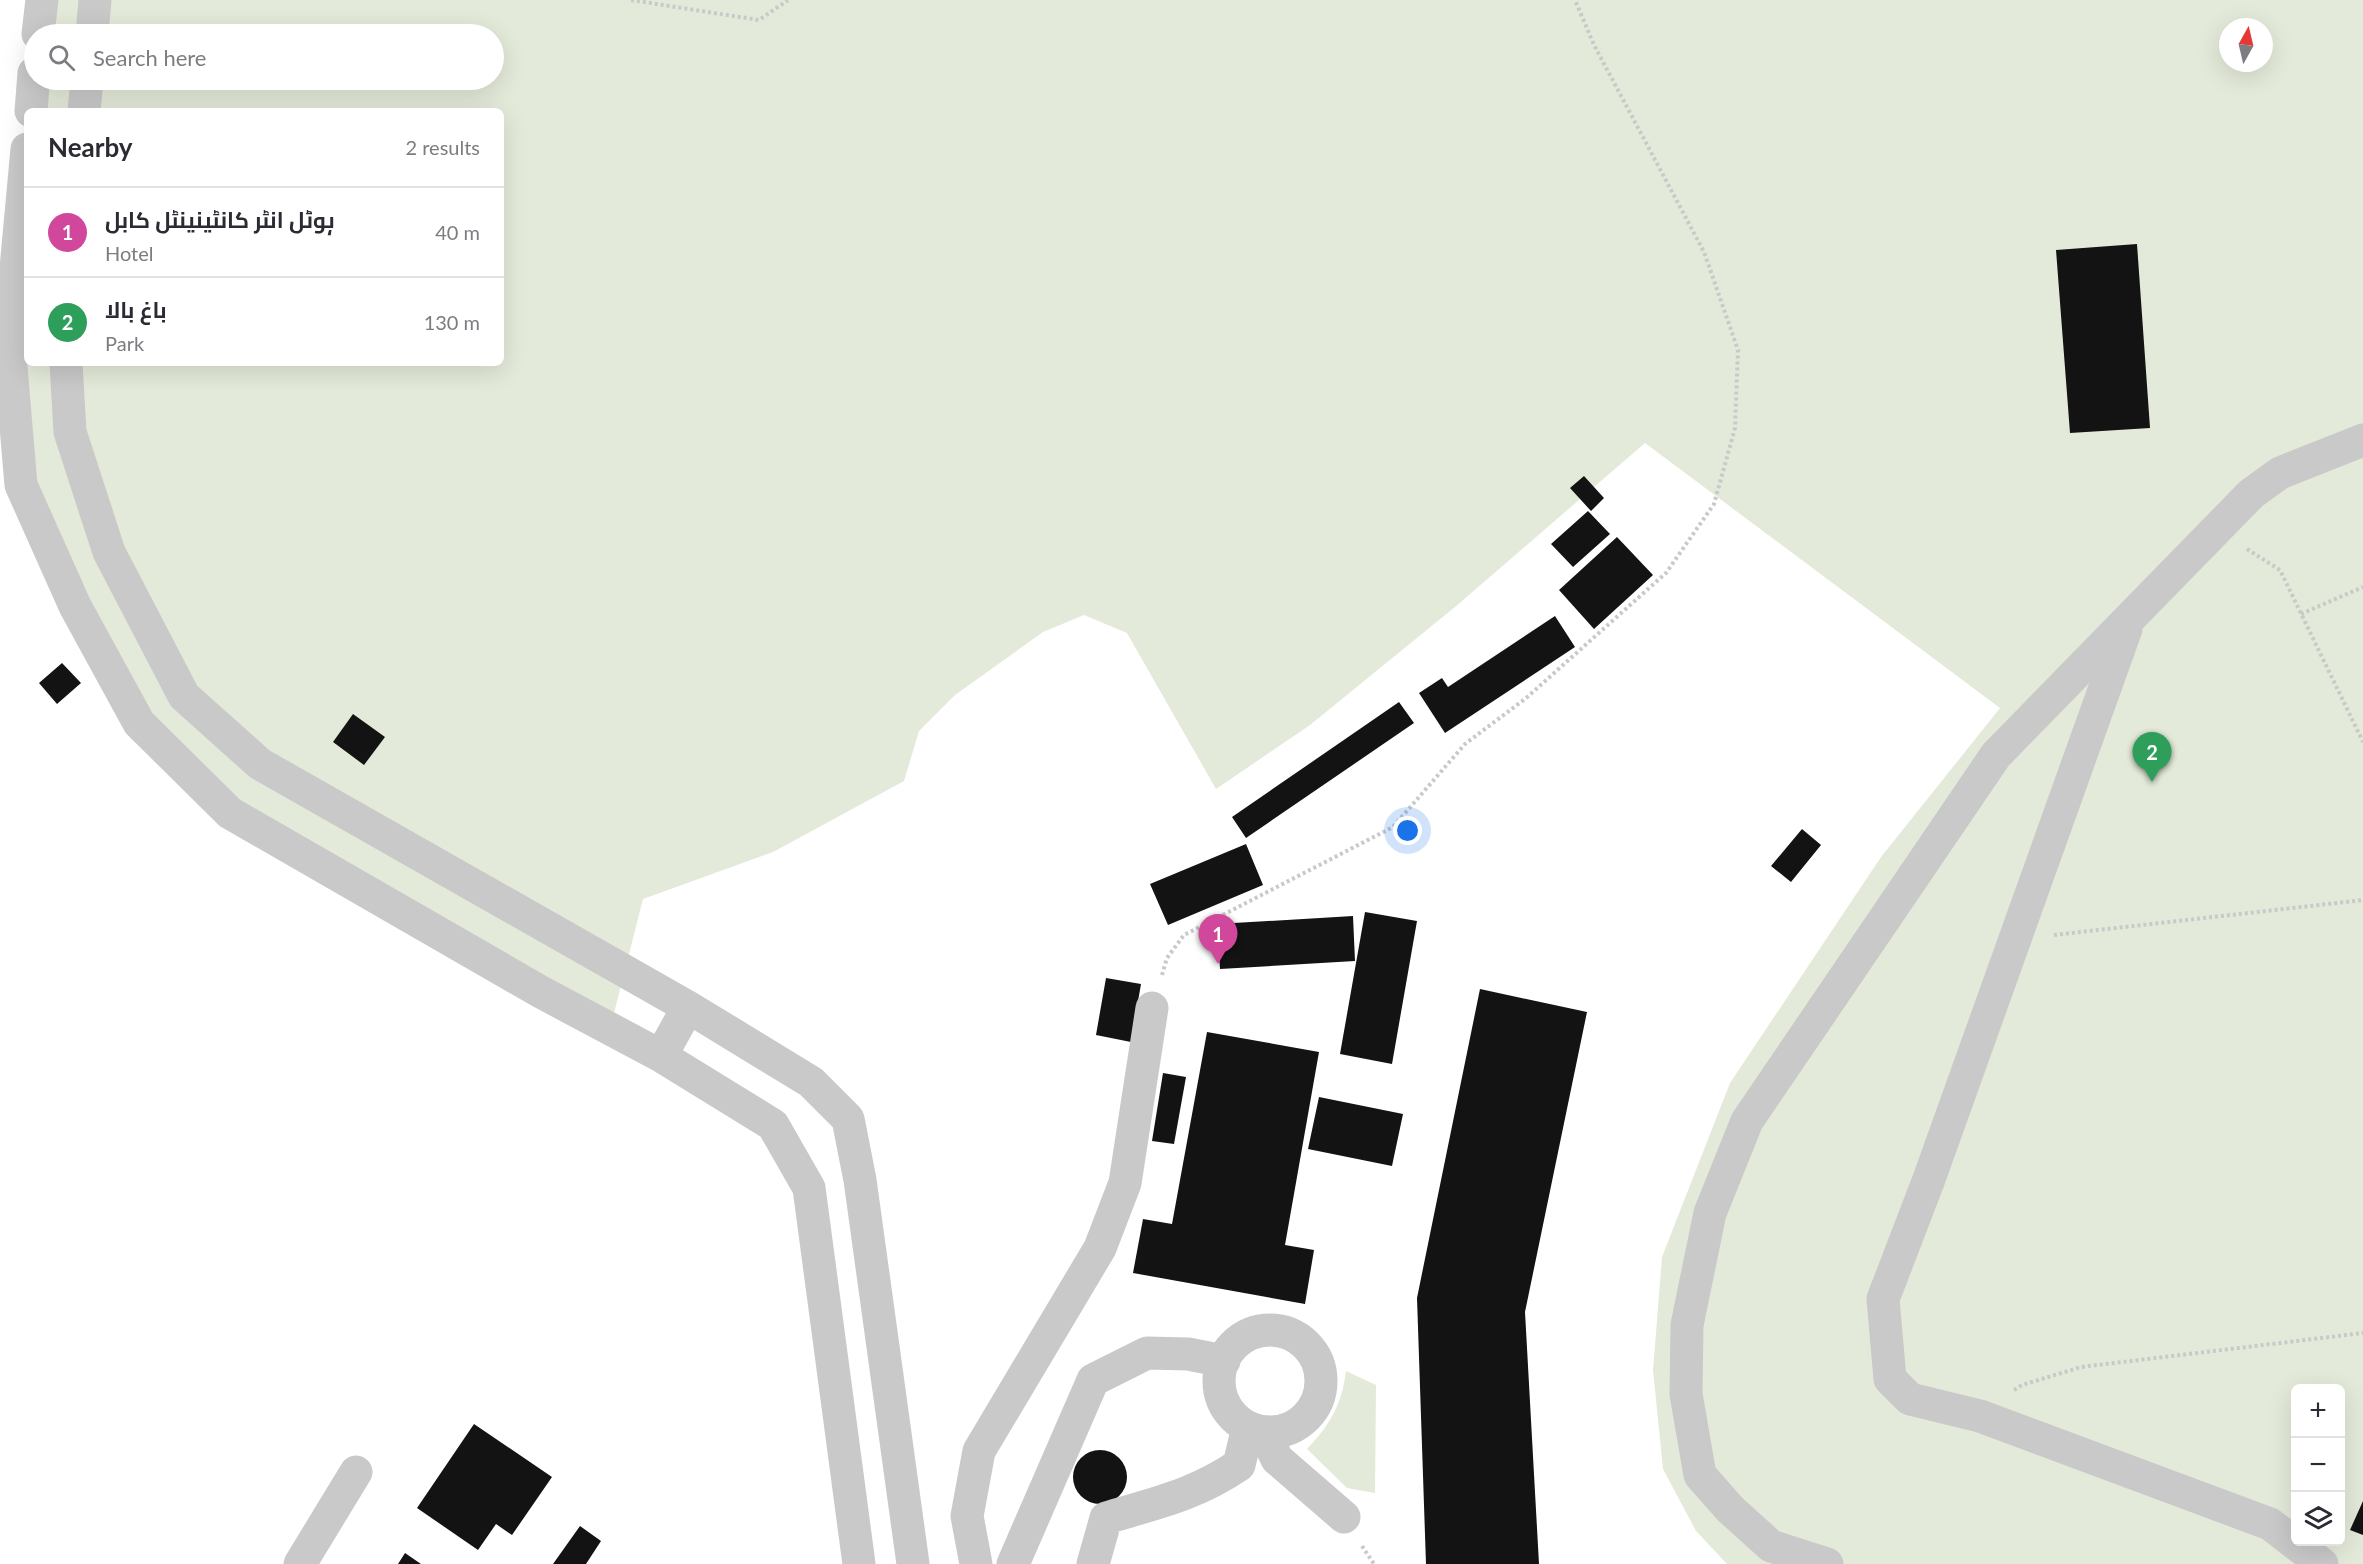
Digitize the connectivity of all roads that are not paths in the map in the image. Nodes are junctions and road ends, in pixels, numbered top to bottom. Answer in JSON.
{"nodes":[{"id":1,"x":42,"y":0,"type":"edge"},
{"id":2,"x":95,"y":0,"type":"edge"},
{"id":3,"x":39,"y":24,"type":"edge"},
{"id":4,"x":93,"y":24,"type":"edge"},
{"id":5,"x":33,"y":90,"type":"edge"},
{"id":6,"x":86,"y":90,"type":"edge"},
{"id":7,"x":31,"y":108,"type":"edge"},
{"id":8,"x":84,"y":108,"type":"edge"},
{"id":9,"x":24,"y":182,"type":"edge"},
{"id":10,"x":66,"y":366,"type":"edge"},
{"id":11,"x":2363,"y":440,"type":"edge"},
{"id":12,"x":2130,"y":618,"type":"junction"},
{"id":13,"x":688,"y":1007,"type":"junction"},
{"id":14,"x":1152,"y":1008,"type":"road end"},
{"id":15,"x":661,"y":1056,"type":"junction"},
{"id":16,"x":1224,"y":1361,"type":"junction"},
{"id":17,"x":1256,"y":1430,"type":"junction"},
{"id":18,"x":356,"y":1472,"type":"dead end"},
{"id":19,"x":1344,"y":1517,"type":"dead end"},
{"id":20,"x":911,"y":1553,"type":"edge"},
{"id":21,"x":858,"y":1556,"type":"edge"},
{"id":22,"x":300,"y":1564,"type":"edge"},
{"id":23,"x":976,"y":1564,"type":"edge"},
{"id":24,"x":1013,"y":1564,"type":"edge"},
{"id":25,"x":1093,"y":1564,"type":"edge"},
{"id":26,"x":1827,"y":1564,"type":"edge"},
{"id":27,"x":2322,"y":1564,"type":"edge"}],
"edges":[{"from":1,"to":3,"type":"street"},
{"from":2,"to":4,"type":"street"},
{"from":5,"to":7,"type":"street"},
{"from":6,"to":8,"type":"street"},
{"from":9,"to":15,"type":"street"},
{"from":10,"to":13,"type":"street"},
{"from":11,"to":12,"type":"street"},
{"from":12,"to":26,"type":"street"},
{"from":12,"to":27,"type":"street"},
{"from":13,"to":15,"type":"street"},
{"from":13,"to":20,"type":"street"},
{"from":14,"to":23,"type":"street"},
{"from":15,"to":21,"type":"street"},
{"from":16,"to":17,"type":"street"},
{"from":16,"to":17,"type":"street"},
{"from":16,"to":24,"type":"street"},
{"from":17,"to":19,"type":"street"},
{"from":17,"to":25,"type":"street"},
{"from":18,"to":22,"type":"street"},
{"from":20,"to":21,"type":"street"}]}
